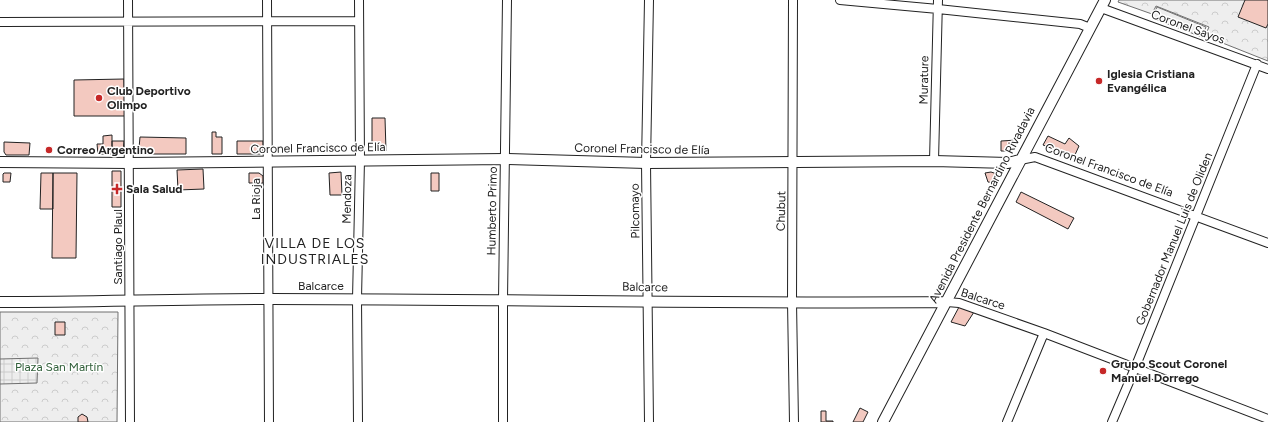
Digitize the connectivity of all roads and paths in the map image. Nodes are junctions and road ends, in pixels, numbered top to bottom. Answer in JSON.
{"nodes":[{"id":1,"x":128,"y":0,"type":"edge"},
{"id":2,"x":267,"y":0,"type":"edge"},
{"id":3,"x":358,"y":0,"type":"edge"},
{"id":4,"x":507,"y":0,"type":"edge"},
{"id":5,"x":649,"y":0,"type":"edge"},
{"id":6,"x":794,"y":0,"type":"edge"},
{"id":7,"x":840,"y":0,"type":"edge"},
{"id":8,"x":938,"y":4,"type":"edge"},
{"id":9,"x":1103,"y":4,"type":"edge"},
{"id":10,"x":267,"y":20,"type":"junction"},
{"id":11,"x":128,"y":21,"type":"junction"},
{"id":12,"x":359,"y":21,"type":"junction"},
{"id":13,"x":0,"y":22,"type":"edge"},
{"id":14,"x":1090,"y":28,"type":"junction"},
{"id":15,"x":1257,"y":64,"type":"junction"},
{"id":16,"x":1268,"y":69,"type":"edge"},
{"id":17,"x":505,"y":159,"type":"junction"},
{"id":18,"x":360,"y":160,"type":"junction"},
{"id":19,"x":1020,"y":160,"type":"junction"},
{"id":20,"x":934,"y":161,"type":"junction"},
{"id":21,"x":0,"y":162,"type":"edge"},
{"id":22,"x":268,"y":162,"type":"junction"},
{"id":23,"x":793,"y":162,"type":"junction"},
{"id":24,"x":130,"y":163,"type":"junction"},
{"id":25,"x":646,"y":163,"type":"junction"},
{"id":26,"x":1197,"y":216,"type":"junction"},
{"id":27,"x":1268,"y":243,"type":"edge"},
{"id":28,"x":269,"y":299,"type":"junction"},
{"id":29,"x":357,"y":300,"type":"junction"},
{"id":30,"x":503,"y":300,"type":"junction"},
{"id":31,"x":648,"y":300,"type":"junction"},
{"id":32,"x":0,"y":302,"type":"edge"},
{"id":33,"x":130,"y":302,"type":"junction"},
{"id":34,"x":792,"y":302,"type":"junction"},
{"id":35,"x":948,"y":302,"type":"junction"},
{"id":36,"x":1044,"y":333,"type":"junction"},
{"id":37,"x":1135,"y":368,"type":"junction"},
{"id":38,"x":1268,"y":419,"type":"edge"},
{"id":39,"x":130,"y":422,"type":"edge"},
{"id":40,"x":269,"y":422,"type":"edge"},
{"id":41,"x":358,"y":422,"type":"edge"},
{"id":42,"x":503,"y":422,"type":"edge"},
{"id":43,"x":649,"y":422,"type":"edge"},
{"id":44,"x":794,"y":422,"type":"edge"},
{"id":45,"x":883,"y":422,"type":"edge"},
{"id":46,"x":1007,"y":422,"type":"edge"},
{"id":47,"x":1112,"y":422,"type":"edge"}],
"edges":[{"from":1,"to":11,"type":"street","name":"Santiago Plaul"},
{"from":2,"to":10,"type":"street","name":"La Rioja"},
{"from":3,"to":12,"type":"street","name":"Mendoza"},
{"from":4,"to":17,"type":"street","name":"Humberto Primo"},
{"from":5,"to":25,"type":"street","name":"Pilcomayo"},
{"from":6,"to":23,"type":"street","name":"Chubut"},
{"from":7,"to":8,"type":"street"},
{"from":8,"to":14,"type":"street"},
{"from":8,"to":20,"type":"street","name":"Murature"},
{"from":9,"to":14,"type":"street","name":"Avenida Presidente Bernardino Rivadavia"},
{"from":9,"to":15,"type":"street","name":"Coronel Sayos"},
{"from":10,"to":11,"type":"street"},
{"from":10,"to":12,"type":"street"},
{"from":10,"to":22,"type":"street","name":"La Rioja"},
{"from":11,"to":13,"type":"street"},
{"from":11,"to":24,"type":"street","name":"Santiago Plaul"},
{"from":12,"to":18,"type":"street","name":"Mendoza"},
{"from":14,"to":19,"type":"street","name":"Avenida Presidente Bernardino Rivadavia"},
{"from":15,"to":16,"type":"street","name":"Coronel Sayos"},
{"from":15,"to":26,"type":"street","name":"Gobernador Manuel Luis de Oliden"},
{"from":17,"to":18,"type":"street","name":"Coronel Francisco de Elía"},
{"from":17,"to":25,"type":"street","name":"Coronel Francisco de Elía"},
{"from":17,"to":30,"type":"street","name":"Humberto Primo"},
{"from":18,"to":22,"type":"street","name":"Coronel Francisco de Elía"},
{"from":18,"to":29,"type":"street","name":"Mendoza"},
{"from":19,"to":20,"type":"street","name":"Coronel Francisco de Elía"},
{"from":19,"to":26,"type":"street","name":"Coronel Francisco de Elía"},
{"from":19,"to":35,"type":"street","name":"Avenida Presidente Bernardino Rivadavia"},
{"from":20,"to":23,"type":"street","name":"Coronel Francisco de Elía"},
{"from":21,"to":24,"type":"street","name":"Coronel Francisco de Elía"},
{"from":22,"to":24,"type":"street","name":"Coronel Francisco de Elía"},
{"from":22,"to":28,"type":"street","name":"La Rioja"},
{"from":23,"to":25,"type":"street","name":"Coronel Francisco de Elía"},
{"from":23,"to":34,"type":"street","name":"Chubut"},
{"from":24,"to":33,"type":"street","name":"Santiago Plaul"},
{"from":25,"to":31,"type":"street","name":"Pilcomayo"},
{"from":26,"to":27,"type":"street","name":"Coronel Francisco de Elía"},
{"from":26,"to":37,"type":"street","name":"Gobernador Manuel Luis de Oliden"},
{"from":28,"to":29,"type":"street","name":"Balcarce"},
{"from":28,"to":33,"type":"street","name":"Balcarce"},
{"from":28,"to":40,"type":"street","name":"La Rioja"},
{"from":29,"to":30,"type":"street","name":"Balcarce"},
{"from":29,"to":41,"type":"street","name":"Mendoza"},
{"from":30,"to":31,"type":"street","name":"Balcarce"},
{"from":30,"to":42,"type":"street","name":"Humberto Primo"},
{"from":31,"to":34,"type":"street","name":"Balcarce"},
{"from":31,"to":43,"type":"street","name":"Pilcomayo"},
{"from":32,"to":33,"type":"street","name":"Balcarce"},
{"from":33,"to":39,"type":"street","name":"Santiago Plaul"},
{"from":34,"to":35,"type":"street","name":"Balcarce"},
{"from":34,"to":44,"type":"street","name":"Chubut"},
{"from":35,"to":36,"type":"street","name":"Balcarce"},
{"from":35,"to":45,"type":"street","name":"Avenida Presidente Bernardino Rivadavia"},
{"from":36,"to":37,"type":"street","name":"Balcarce"},
{"from":36,"to":46,"type":"street"},
{"from":37,"to":38,"type":"street","name":"Balcarce"},
{"from":37,"to":47,"type":"street","name":"Gobernador Manuel Luis de Oliden"}]}
